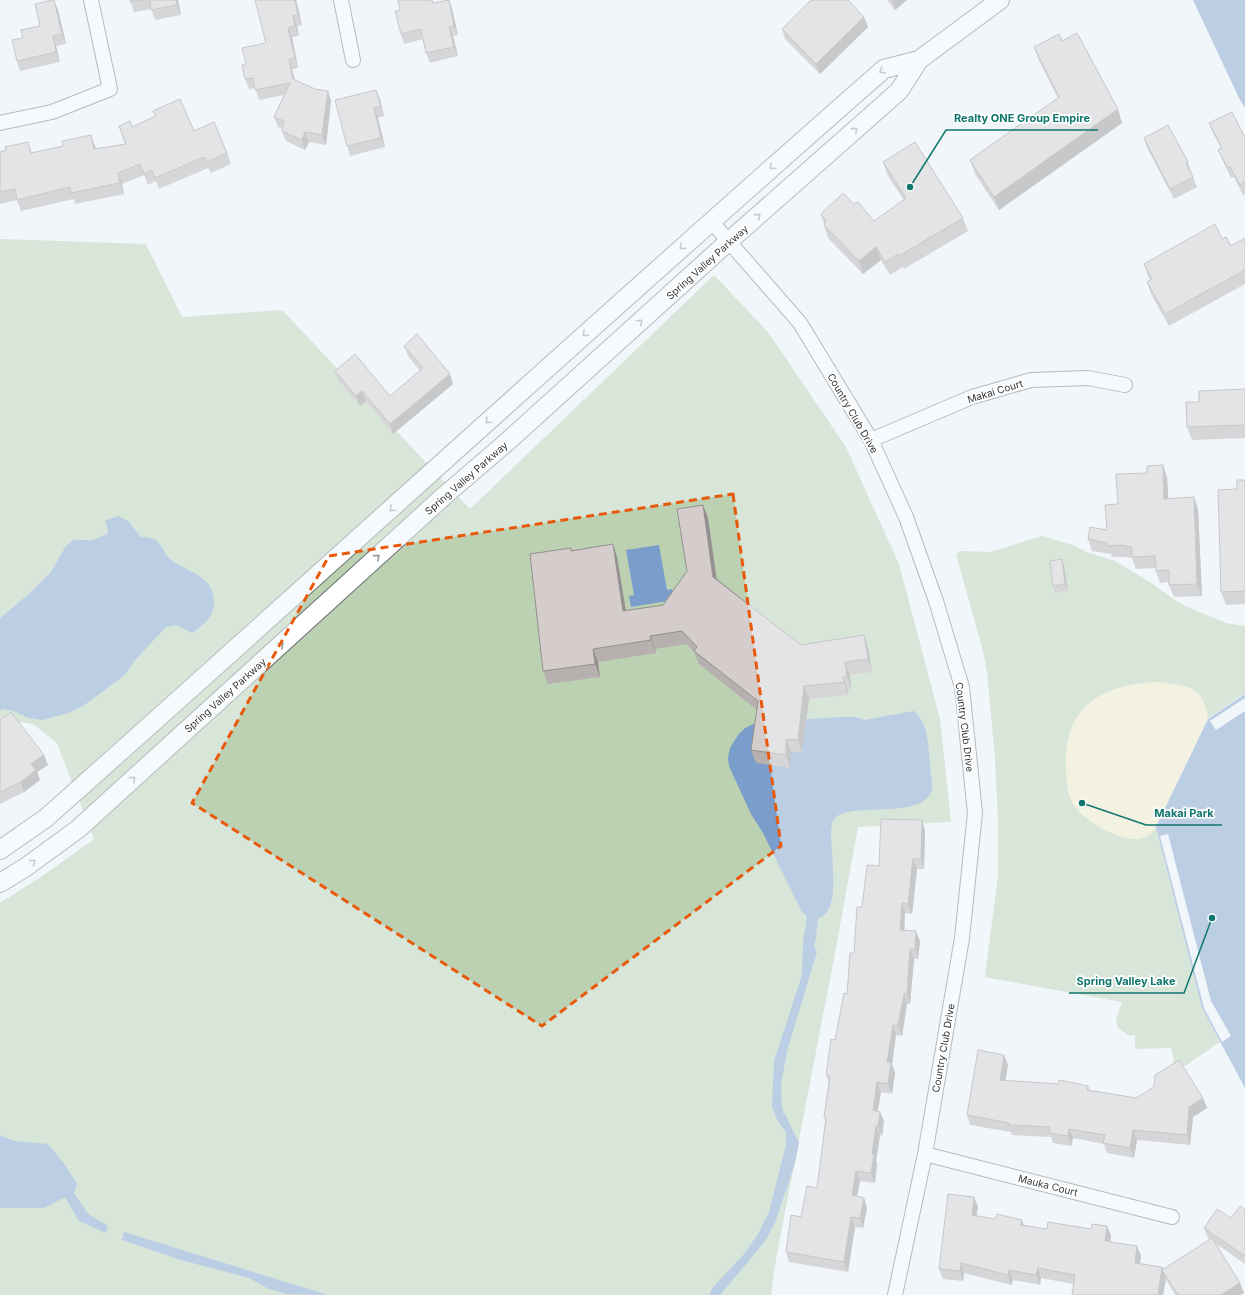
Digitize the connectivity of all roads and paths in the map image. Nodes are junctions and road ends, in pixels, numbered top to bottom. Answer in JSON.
{"nodes":[{"id":1,"x":91,"y":0,"type":"edge"},
{"id":2,"x":341,"y":0,"type":"edge"},
{"id":3,"x":1000,"y":0,"type":"edge"},
{"id":4,"x":353,"y":60,"type":"dead end"},
{"id":5,"x":919,"y":60,"type":"junction"},
{"id":6,"x":0,"y":123,"type":"edge"},
{"id":7,"x":711,"y":221,"type":"junction"},
{"id":8,"x":728,"y":242,"type":"junction"},
{"id":9,"x":1125,"y":385,"type":"dead end"},
{"id":10,"x":871,"y":440,"type":"junction"},
{"id":11,"x":0,"y":850,"type":"edge"},
{"id":12,"x":0,"y":883,"type":"edge"},
{"id":13,"x":925,"y":1154,"type":"junction"},
{"id":14,"x":1172,"y":1217,"type":"dead end"},
{"id":15,"x":895,"y":1295,"type":"edge"}],
"edges":[{"from":1,"to":6,"type":"street"},
{"from":2,"to":4,"type":"street"},
{"from":3,"to":5,"type":"street","name":"Spring Valley Parkway"},
{"from":5,"to":7,"type":"street","name":"Spring Valley Parkway","one_way":true},
{"from":8,"to":5,"type":"street","name":"Spring Valley Parkway","one_way":true},
{"from":7,"to":8,"type":"street","name":"Country Club Drive"},
{"from":7,"to":11,"type":"street","name":"Spring Valley Parkway","one_way":true},
{"from":8,"to":10,"type":"street","name":"Country Club Drive"},
{"from":12,"to":8,"type":"street","name":"Spring Valley Parkway","one_way":true},
{"from":9,"to":10,"type":"street","name":"Makai Court"},
{"from":10,"to":13,"type":"street","name":"Country Club Drive"},
{"from":13,"to":14,"type":"street","name":"Mauka Court"},
{"from":13,"to":15,"type":"street","name":"Country Club Drive"}]}
